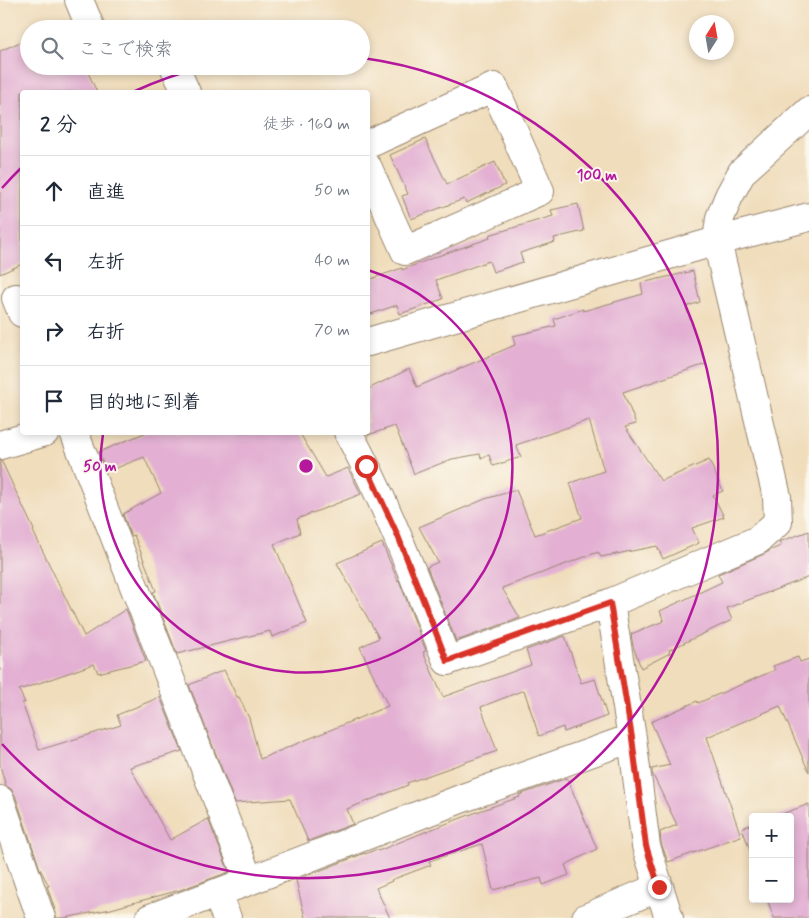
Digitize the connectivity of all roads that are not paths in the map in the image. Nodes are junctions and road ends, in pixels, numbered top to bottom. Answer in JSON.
{"nodes":[{"id":1,"x":79,"y":0,"type":"edge"},
{"id":2,"x":87,"y":20,"type":"edge"},
{"id":3,"x":178,"y":75,"type":"edge"},
{"id":4,"x":185,"y":90,"type":"edge"},
{"id":5,"x":809,"y":112,"type":"edge"},
{"id":6,"x":370,"y":143,"type":"edge"},
{"id":7,"x":370,"y":173,"type":"edge"},
{"id":8,"x":809,"y":217,"type":"edge"},
{"id":9,"x":717,"y":241,"type":"junction"},
{"id":10,"x":370,"y":341,"type":"edge"},
{"id":11,"x":36,"y":435,"type":"edge"},
{"id":12,"x":75,"y":435,"type":"edge"},
{"id":13,"x":350,"y":435,"type":"edge"},
{"id":14,"x":0,"y":446,"type":"edge"},
{"id":15,"x":610,"y":603,"type":"junction"},
{"id":16,"x":632,"y":738,"type":"junction"},
{"id":17,"x":0,"y":800,"type":"edge"},
{"id":18,"x":249,"y":881,"type":"junction"},
{"id":19,"x":659,"y":887,"type":"junction"},
{"id":20,"x":216,"y":893,"type":"junction"},
{"id":21,"x":39,"y":917,"type":"edge"},
{"id":22,"x":150,"y":918,"type":"edge"},
{"id":23,"x":227,"y":918,"type":"edge"},
{"id":24,"x":586,"y":918,"type":"edge"},
{"id":25,"x":669,"y":918,"type":"edge"}],
"edges":[{"from":1,"to":2,"type":"street"},
{"from":3,"to":4,"type":"street"},
{"from":5,"to":9,"type":"street"},
{"from":6,"to":7,"type":"street"},
{"from":8,"to":9,"type":"street"},
{"from":9,"to":10,"type":"street"},
{"from":9,"to":15,"type":"street"},
{"from":11,"to":14,"type":"street"},
{"from":12,"to":18,"type":"street"},
{"from":13,"to":15,"type":"street"},
{"from":15,"to":16,"type":"street"},
{"from":16,"to":18,"type":"street"},
{"from":16,"to":19,"type":"street"},
{"from":17,"to":21,"type":"street"},
{"from":18,"to":20,"type":"street"},
{"from":19,"to":24,"type":"street"},
{"from":19,"to":25,"type":"street"},
{"from":20,"to":22,"type":"street"},
{"from":20,"to":23,"type":"street"}]}
